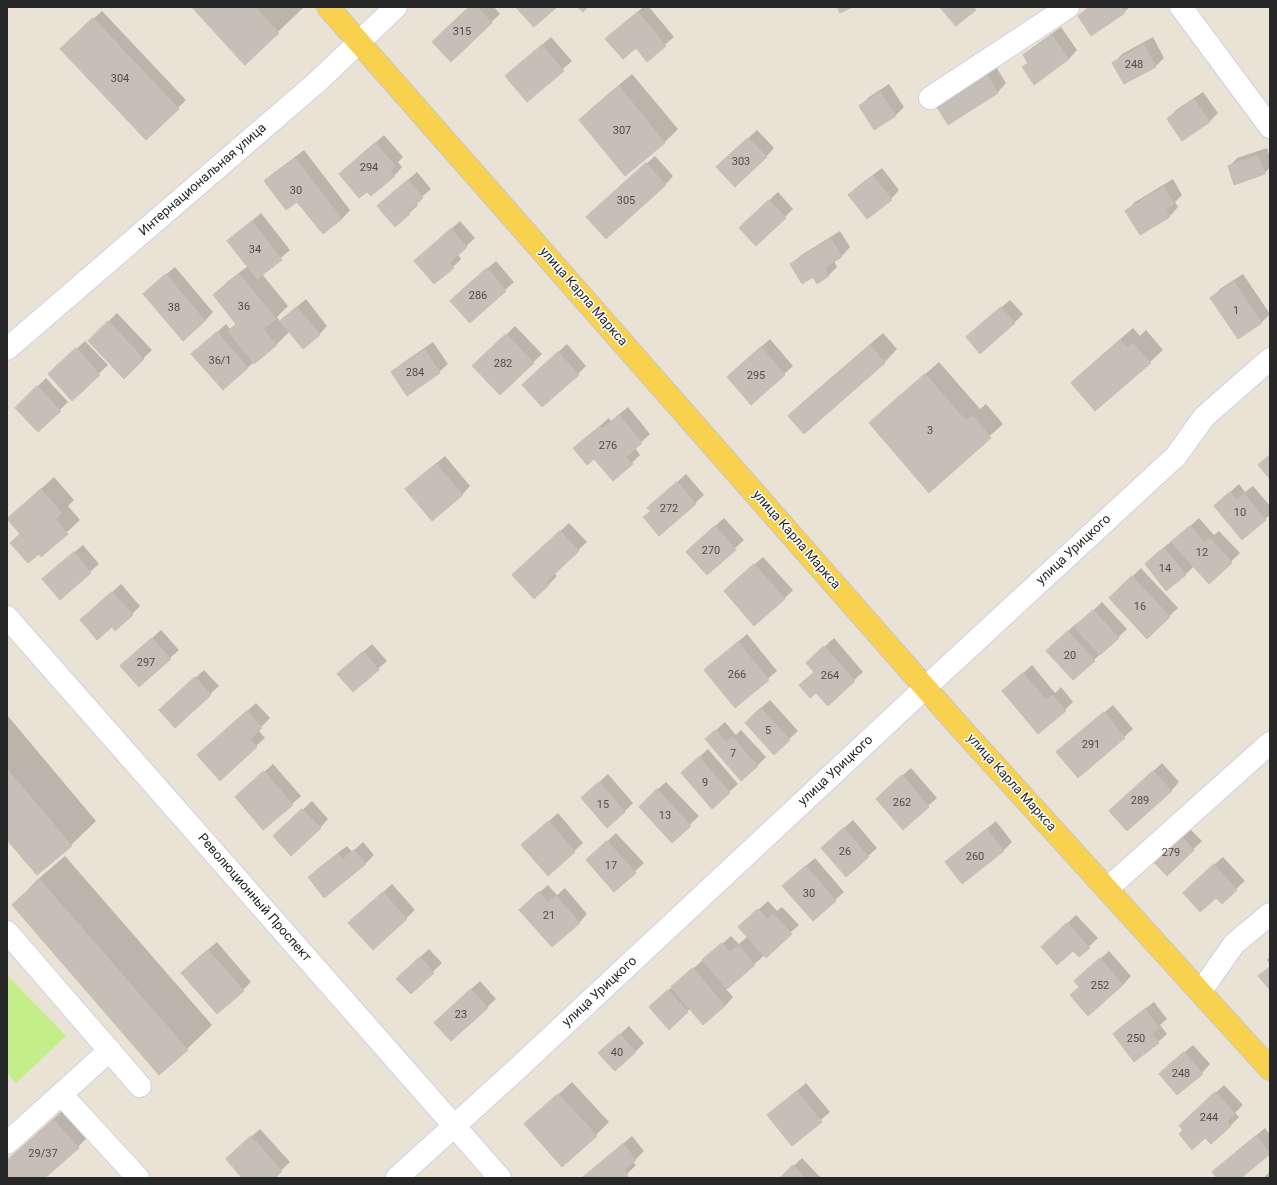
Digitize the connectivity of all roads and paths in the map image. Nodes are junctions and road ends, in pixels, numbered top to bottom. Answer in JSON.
{"nodes":[{"id":1,"x":328,"y":7,"type":"edge"},
{"id":2,"x":396,"y":7,"type":"edge"},
{"id":3,"x":1068,"y":7,"type":"edge"},
{"id":4,"x":1181,"y":7,"type":"edge"},
{"id":5,"x":359,"y":41,"type":"junction"},
{"id":6,"x":930,"y":98,"type":"dead end"},
{"id":7,"x":1270,"y":127,"type":"edge"},
{"id":8,"x":7,"y":349,"type":"edge"},
{"id":9,"x":1270,"y":359,"type":"edge"},
{"id":10,"x":7,"y":617,"type":"edge"},
{"id":11,"x":926,"y":687,"type":"junction"},
{"id":12,"x":1270,"y":743,"type":"edge"},
{"id":13,"x":1108,"y":889,"type":"junction"},
{"id":14,"x":1270,"y":914,"type":"edge"},
{"id":15,"x":7,"y":932,"type":"edge"},
{"id":16,"x":1201,"y":991,"type":"junction"},
{"id":17,"x":110,"y":1050,"type":"junction"},
{"id":18,"x":1270,"y":1069,"type":"edge"},
{"id":19,"x":140,"y":1086,"type":"dead end"},
{"id":20,"x":61,"y":1094,"type":"junction"},
{"id":21,"x":455,"y":1127,"type":"junction"},
{"id":22,"x":7,"y":1143,"type":"edge"},
{"id":23,"x":138,"y":1178,"type":"edge"},
{"id":24,"x":397,"y":1178,"type":"edge"},
{"id":25,"x":500,"y":1178,"type":"edge"}],
"edges":[{"from":1,"to":5,"type":"main road","name":"улица Карла Маркса"},
{"from":2,"to":5,"type":"street","name":"Интернациональная улица"},
{"from":3,"to":6,"type":"street"},
{"from":4,"to":7,"type":"street"},
{"from":5,"to":8,"type":"street","name":"Интернациональная улица"},
{"from":5,"to":11,"type":"main road","name":"улица Карла Маркса"},
{"from":9,"to":11,"type":"street","name":"улица Урицкого"},
{"from":10,"to":21,"type":"street","name":"Революционный Проспект"},
{"from":11,"to":13,"type":"main road","name":"улица Карла Маркса"},
{"from":11,"to":21,"type":"street","name":"улица Урицкого"},
{"from":12,"to":13,"type":"street"},
{"from":13,"to":16,"type":"main road","name":"улица Карла Маркса"},
{"from":14,"to":16,"type":"street"},
{"from":15,"to":17,"type":"street"},
{"from":16,"to":18,"type":"main road","name":"улица Карла Маркса"},
{"from":17,"to":19,"type":"street"},
{"from":17,"to":20,"type":"street"},
{"from":20,"to":22,"type":"street"},
{"from":20,"to":23,"type":"street"},
{"from":21,"to":24,"type":"street","name":"улица Урицкого"},
{"from":21,"to":25,"type":"street","name":"Революционный Проспект"}]}
